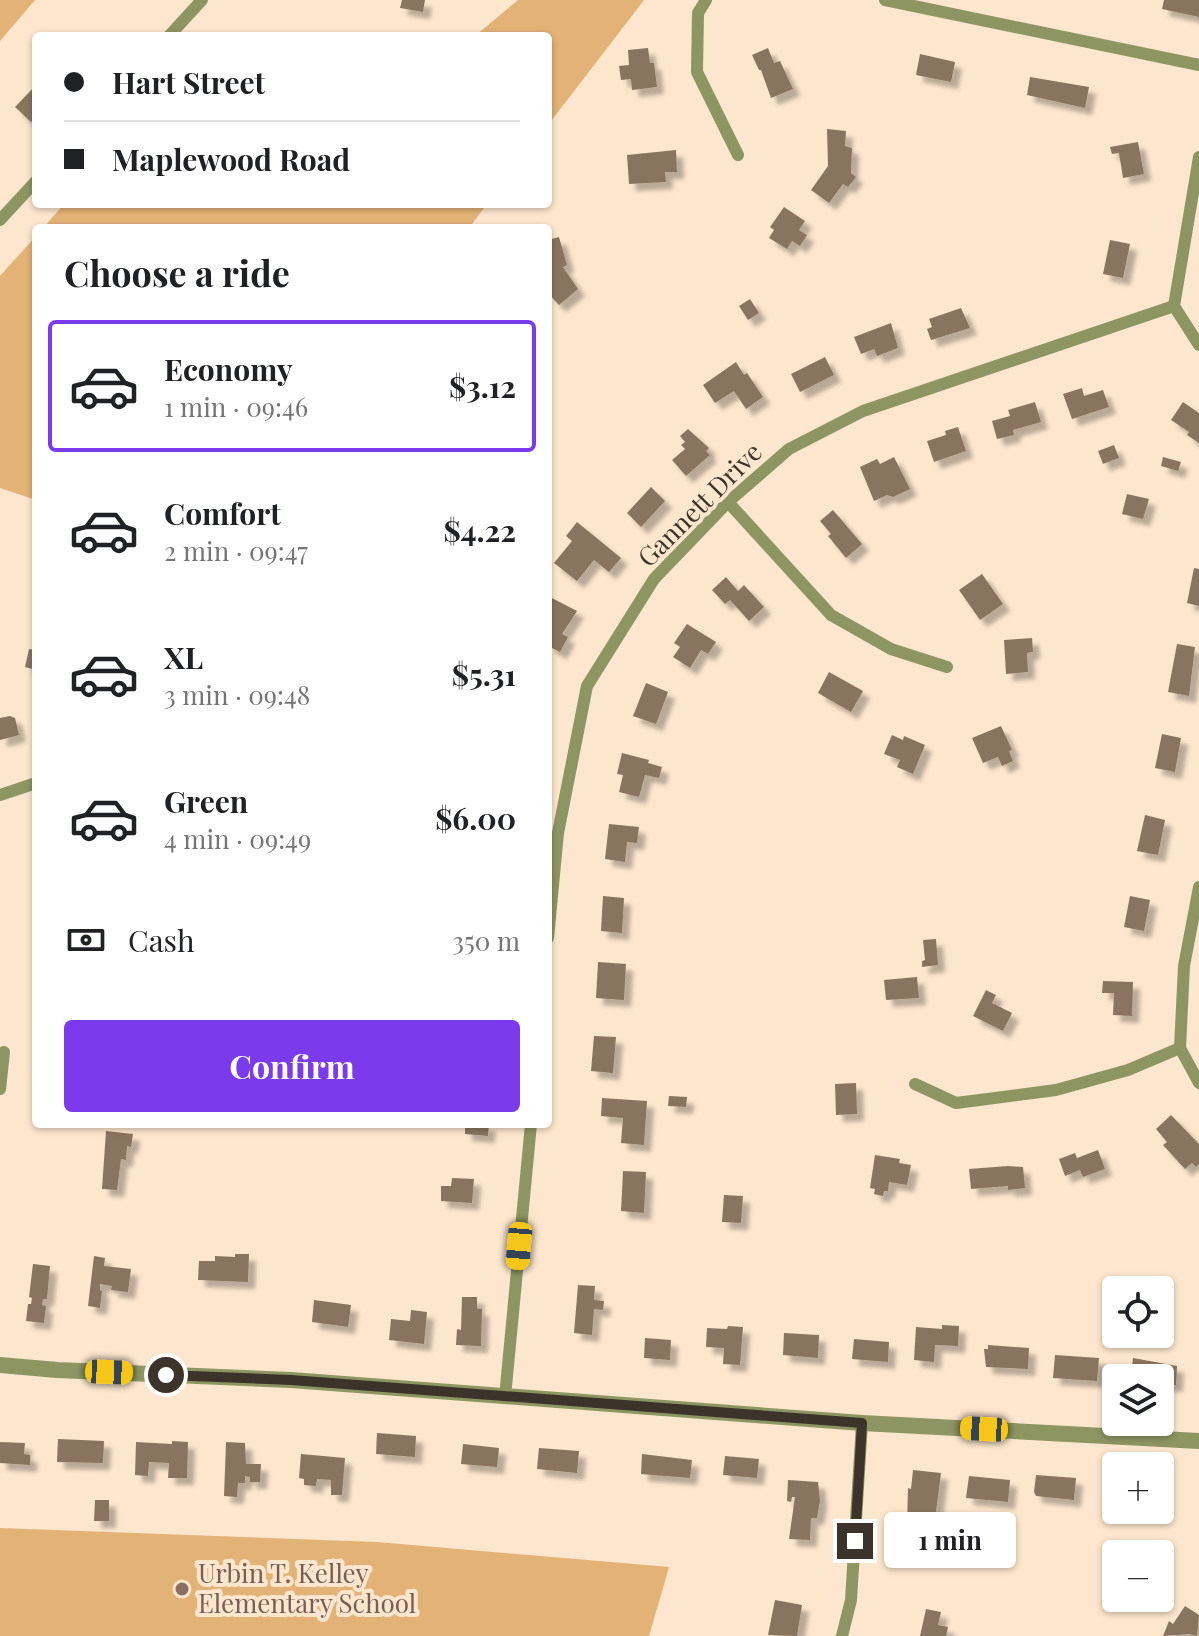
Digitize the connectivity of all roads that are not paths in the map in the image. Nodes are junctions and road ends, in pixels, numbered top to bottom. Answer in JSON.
{"nodes":[{"id":1,"x":202,"y":0,"type":"edge"},
{"id":2,"x":706,"y":0,"type":"edge"},
{"id":3,"x":885,"y":0,"type":"edge"},
{"id":4,"x":173,"y":32,"type":"edge"},
{"id":5,"x":1199,"y":65,"type":"edge"},
{"id":6,"x":738,"y":155,"type":"dead end"},
{"id":7,"x":1199,"y":157,"type":"edge"},
{"id":8,"x":32,"y":185,"type":"edge"},
{"id":9,"x":0,"y":220,"type":"edge"},
{"id":10,"x":1174,"y":306,"type":"junction"},
{"id":11,"x":1199,"y":345,"type":"edge"},
{"id":12,"x":728,"y":502,"type":"junction"},
{"id":13,"x":947,"y":667,"type":"dead end"},
{"id":14,"x":32,"y":784,"type":"edge"},
{"id":15,"x":0,"y":795,"type":"edge"},
{"id":16,"x":1199,"y":887,"type":"edge"},
{"id":17,"x":552,"y":896,"type":"edge"},
{"id":18,"x":1180,"y":1048,"type":"junction"},
{"id":19,"x":4,"y":1052,"type":"dead end"},
{"id":20,"x":1199,"y":1083,"type":"edge"},
{"id":21,"x":915,"y":1084,"type":"dead end"},
{"id":22,"x":0,"y":1089,"type":"edge"},
{"id":23,"x":531,"y":1128,"type":"edge"},
{"id":24,"x":0,"y":1365,"type":"edge"},
{"id":25,"x":505,"y":1397,"type":"junction"},
{"id":26,"x":862,"y":1423,"type":"junction"},
{"id":27,"x":1199,"y":1441,"type":"edge"},
{"id":28,"x":842,"y":1636,"type":"edge"}],
"edges":[{"from":1,"to":4,"type":"street"},
{"from":2,"to":6,"type":"street"},
{"from":3,"to":5,"type":"street"},
{"from":7,"to":10,"type":"street"},
{"from":8,"to":9,"type":"street"},
{"from":10,"to":11,"type":"street"},
{"from":10,"to":12,"type":"street","name":"Gannett Drive"},
{"from":12,"to":13,"type":"street"},
{"from":12,"to":17,"type":"street","name":"Gannett Drive"},
{"from":14,"to":15,"type":"street"},
{"from":16,"to":18,"type":"street"},
{"from":18,"to":20,"type":"street"},
{"from":18,"to":21,"type":"street"},
{"from":19,"to":22,"type":"street"},
{"from":23,"to":25,"type":"street"},
{"from":24,"to":25,"type":"street"},
{"from":25,"to":26,"type":"street"},
{"from":26,"to":27,"type":"street"},
{"from":26,"to":28,"type":"street"}]}
